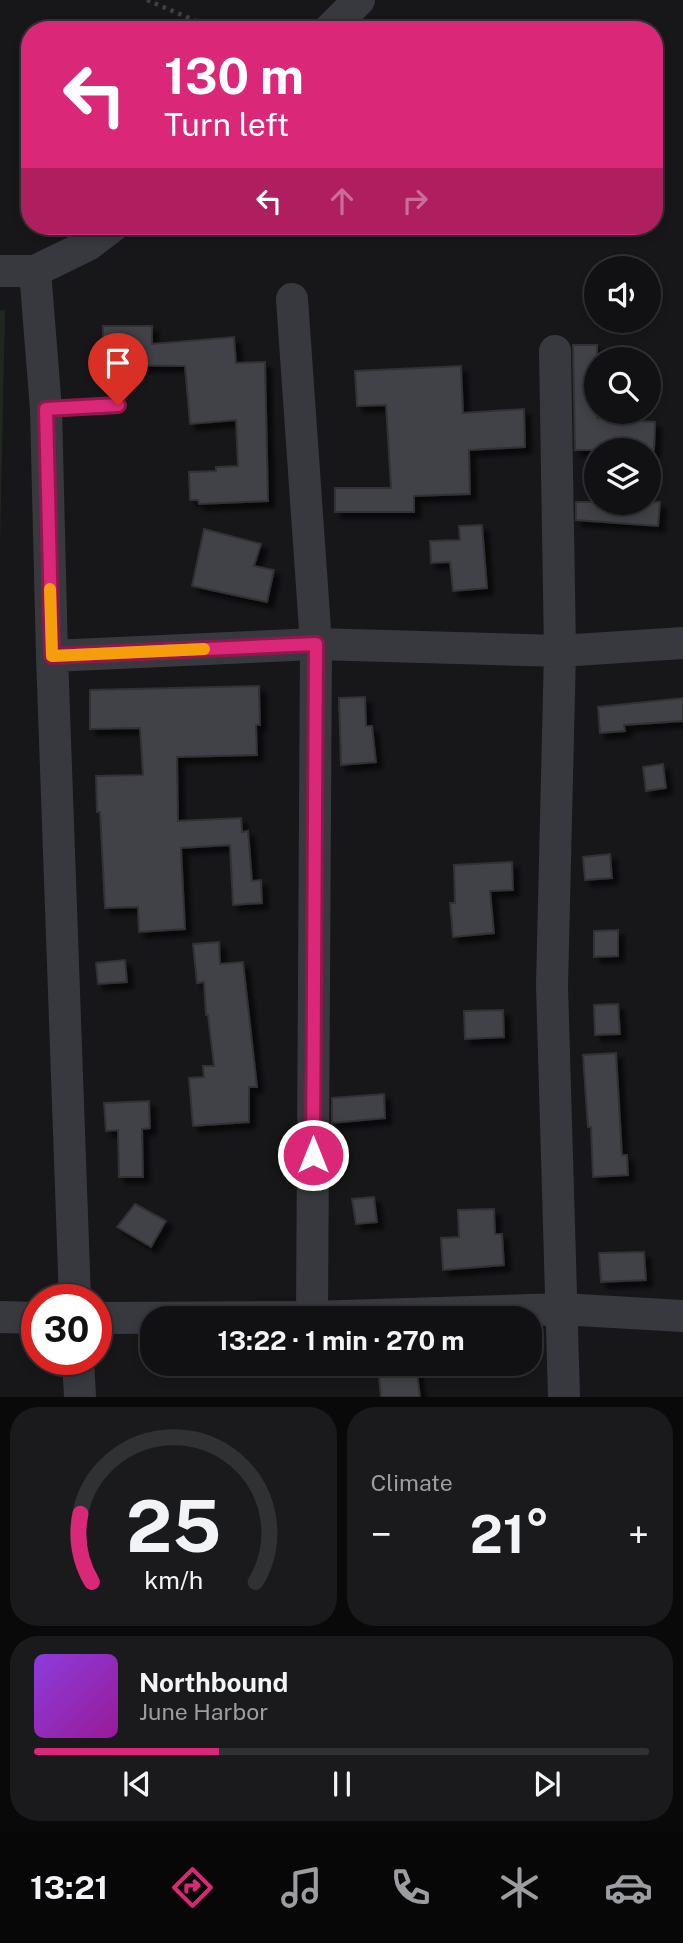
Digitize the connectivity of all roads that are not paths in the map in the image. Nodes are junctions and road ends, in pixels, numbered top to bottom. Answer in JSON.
{"nodes":[{"id":1,"x":359,"y":0,"type":"edge"},
{"id":2,"x":338,"y":21,"type":"edge"},
{"id":3,"x":101,"y":235,"type":"edge"},
{"id":4,"x":0,"y":271,"type":"edge"},
{"id":5,"x":35,"y":271,"type":"junction"},
{"id":6,"x":292,"y":299,"type":"dead end"},
{"id":7,"x":555,"y":352,"type":"dead end"},
{"id":8,"x":118,"y":405,"type":"dead end"},
{"id":9,"x":46,"y":409,"type":"junction"},
{"id":10,"x":683,"y":643,"type":"edge"},
{"id":11,"x":316,"y":644,"type":"junction"},
{"id":12,"x":560,"y":651,"type":"junction"},
{"id":13,"x":52,"y":656,"type":"junction"},
{"id":14,"x":74,"y":1284,"type":"edge"},
{"id":15,"x":312,"y":1306,"type":"edge"},
{"id":16,"x":561,"y":1309,"type":"junction"},
{"id":17,"x":542,"y":1310,"type":"edge"},
{"id":18,"x":683,"y":1315,"type":"edge"},
{"id":19,"x":0,"y":1317,"type":"edge"},
{"id":20,"x":21,"y":1318,"type":"edge"},
{"id":21,"x":112,"y":1318,"type":"edge"},
{"id":22,"x":140,"y":1318,"type":"edge"},
{"id":23,"x":79,"y":1375,"type":"edge"},
{"id":24,"x":80,"y":1397,"type":"edge"},
{"id":25,"x":564,"y":1397,"type":"edge"}],
"edges":[{"from":1,"to":2,"type":"street"},
{"from":3,"to":5,"type":"street"},
{"from":4,"to":5,"type":"street"},
{"from":5,"to":9,"type":"street"},
{"from":6,"to":11,"type":"street"},
{"from":7,"to":12,"type":"street"},
{"from":8,"to":9,"type":"lane"},
{"from":9,"to":13,"type":"street"},
{"from":10,"to":12,"type":"street"},
{"from":11,"to":12,"type":"street"},
{"from":11,"to":13,"type":"street"},
{"from":11,"to":15,"type":"street"},
{"from":12,"to":16,"type":"street"},
{"from":13,"to":14,"type":"street"},
{"from":16,"to":17,"type":"street"},
{"from":16,"to":18,"type":"street"},
{"from":16,"to":25,"type":"street"},
{"from":19,"to":20,"type":"street"},
{"from":21,"to":22,"type":"street"},
{"from":23,"to":24,"type":"street"}]}
